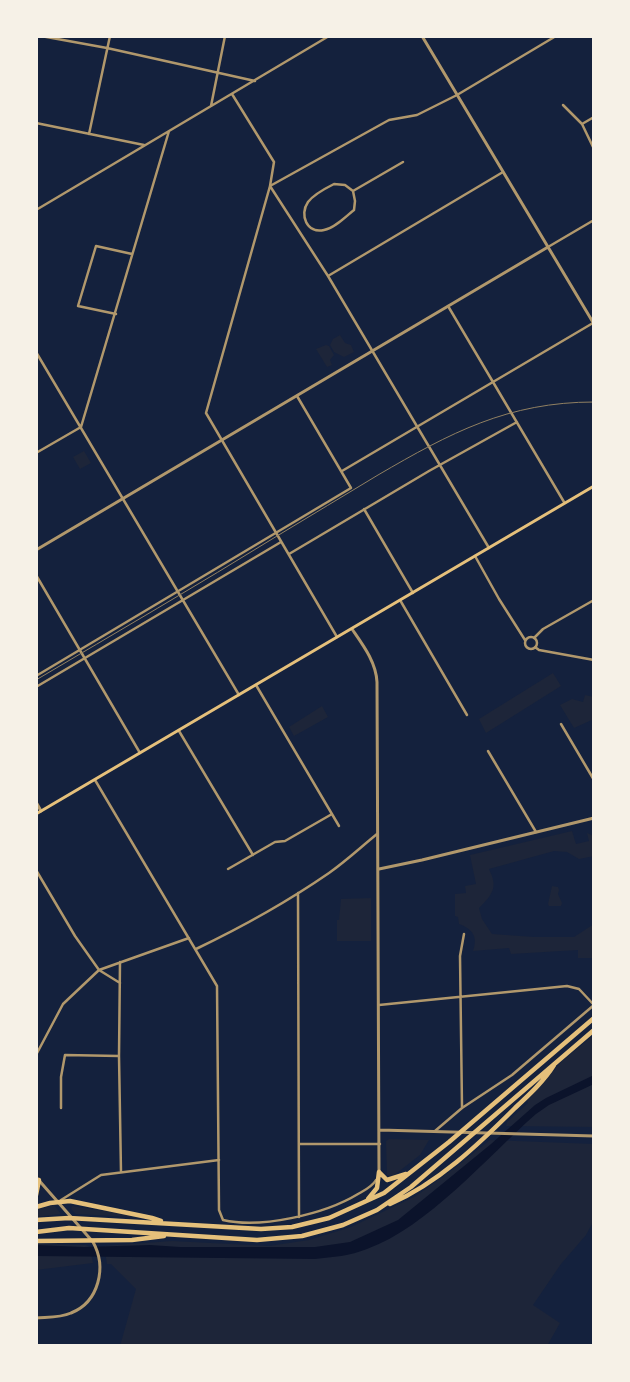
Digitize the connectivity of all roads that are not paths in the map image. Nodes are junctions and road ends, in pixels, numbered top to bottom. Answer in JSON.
{"nodes":[{"id":1,"x":41,"y":36,"type":"edge"},
{"id":2,"x":110,"y":36,"type":"edge"},
{"id":3,"x":225,"y":36,"type":"edge"},
{"id":4,"x":329,"y":36,"type":"edge"},
{"id":5,"x":422,"y":36,"type":"edge"},
{"id":6,"x":556,"y":36,"type":"edge"},
{"id":7,"x":108,"y":48,"type":"junction"},
{"id":8,"x":218,"y":72,"type":"junction"},
{"id":9,"x":255,"y":80,"type":"junction"},
{"id":10,"x":232,"y":94,"type":"junction"},
{"id":11,"x":457,"y":95,"type":"junction"},
{"id":12,"x":563,"y":105,"type":"dead end"},
{"id":13,"x":212,"y":106,"type":"junction"},
{"id":14,"x":594,"y":117,"type":"edge"},
{"id":15,"x":36,"y":123,"type":"edge"},
{"id":16,"x":582,"y":124,"type":"junction"},
{"id":17,"x":169,"y":131,"type":"junction"},
{"id":18,"x":89,"y":134,"type":"junction"},
{"id":19,"x":144,"y":146,"type":"junction"},
{"id":20,"x":594,"y":148,"type":"edge"},
{"id":21,"x":403,"y":162,"type":"dead end"},
{"id":22,"x":503,"y":172,"type":"junction"},
{"id":23,"x":270,"y":186,"type":"junction"},
{"id":24,"x":354,"y":191,"type":"junction"},
{"id":25,"x":36,"y":210,"type":"edge"},
{"id":26,"x":594,"y":220,"type":"edge"},
{"id":27,"x":548,"y":247,"type":"junction"},
{"id":28,"x":133,"y":254,"type":"junction"},
{"id":29,"x":328,"y":276,"type":"junction"},
{"id":30,"x":448,"y":306,"type":"junction"},
{"id":31,"x":116,"y":314,"type":"junction"},
{"id":32,"x":594,"y":323,"type":"edge"},
{"id":33,"x":372,"y":351,"type":"junction"},
{"id":34,"x":36,"y":352,"type":"edge"},
{"id":35,"x":493,"y":382,"type":"junction"},
{"id":36,"x":297,"y":396,"type":"junction"},
{"id":37,"x":517,"y":422,"type":"junction"},
{"id":38,"x":81,"y":427,"type":"junction"},
{"id":39,"x":417,"y":427,"type":"junction"},
{"id":40,"x":221,"y":441,"type":"junction"},
{"id":41,"x":36,"y":454,"type":"edge"},
{"id":42,"x":440,"y":465,"type":"junction"},
{"id":43,"x":342,"y":471,"type":"junction"},
{"id":44,"x":594,"y":486,"type":"edge"},
{"id":45,"x":123,"y":498,"type":"junction"},
{"id":46,"x":564,"y":502,"type":"junction"},
{"id":47,"x":364,"y":509,"type":"junction"},
{"id":48,"x":277,"y":534,"type":"junction"},
{"id":49,"x":281,"y":542,"type":"junction"},
{"id":50,"x":489,"y":548,"type":"junction"},
{"id":51,"x":36,"y":550,"type":"edge"},
{"id":52,"x":289,"y":554,"type":"junction"},
{"id":53,"x":476,"y":556,"type":"junction"},
{"id":54,"x":36,"y":575,"type":"edge"},
{"id":55,"x":178,"y":592,"type":"junction"},
{"id":56,"x":413,"y":592,"type":"junction"},
{"id":57,"x":183,"y":600,"type":"junction"},
{"id":58,"x":400,"y":600,"type":"junction"},
{"id":59,"x":594,"y":600,"type":"edge"},
{"id":60,"x":352,"y":629,"type":"junction"},
{"id":61,"x":337,"y":637,"type":"junction"},
{"id":62,"x":534,"y":638,"type":"junction"},
{"id":63,"x":525,"y":640,"type":"junction"},
{"id":64,"x":535,"y":647,"type":"junction"},
{"id":65,"x":80,"y":651,"type":"junction"},
{"id":66,"x":84,"y":658,"type":"junction"},
{"id":67,"x":594,"y":660,"type":"edge"},
{"id":68,"x":36,"y":676,"type":"edge"},
{"id":69,"x":255,"y":685,"type":"junction"},
{"id":70,"x":36,"y":687,"type":"edge"},
{"id":71,"x":239,"y":694,"type":"junction"},
{"id":72,"x":467,"y":715,"type":"dead end"},
{"id":73,"x":561,"y":724,"type":"dead end"},
{"id":74,"x":179,"y":730,"type":"junction"},
{"id":75,"x":488,"y":751,"type":"dead end"},
{"id":76,"x":140,"y":753,"type":"junction"},
{"id":77,"x":94,"y":780,"type":"junction"},
{"id":78,"x":594,"y":780,"type":"edge"},
{"id":79,"x":36,"y":802,"type":"edge"},
{"id":80,"x":41,"y":811,"type":"junction"},
{"id":81,"x":36,"y":814,"type":"edge"},
{"id":82,"x":332,"y":814,"type":"junction"},
{"id":83,"x":594,"y":818,"type":"edge"},
{"id":84,"x":339,"y":826,"type":"dead end"},
{"id":85,"x":536,"y":832,"type":"junction"},
{"id":86,"x":378,"y":833,"type":"junction"},
{"id":87,"x":252,"y":855,"type":"junction"},
{"id":88,"x":228,"y":869,"type":"dead end"},
{"id":89,"x":379,"y":869,"type":"junction"},
{"id":90,"x":36,"y":870,"type":"edge"},
{"id":91,"x":298,"y":893,"type":"junction"},
{"id":92,"x":464,"y":934,"type":"dead end"},
{"id":93,"x":189,"y":938,"type":"junction"},
{"id":94,"x":196,"y":949,"type":"junction"},
{"id":95,"x":120,"y":962,"type":"junction"},
{"id":96,"x":99,"y":970,"type":"junction"},
{"id":97,"x":120,"y":983,"type":"junction"},
{"id":98,"x":461,"y":997,"type":"junction"},
{"id":99,"x":379,"y":1005,"type":"junction"},
{"id":100,"x":594,"y":1005,"type":"edge"},
{"id":101,"x":594,"y":1018,"type":"edge"},
{"id":102,"x":594,"y":1030,"type":"edge"},
{"id":103,"x":36,"y":1056,"type":"edge"},
{"id":104,"x":119,"y":1056,"type":"junction"},
{"id":105,"x":557,"y":1062,"type":"junction"},
{"id":106,"x":61,"y":1108,"type":"dead end"},
{"id":107,"x":462,"y":1108,"type":"junction"},
{"id":108,"x":380,"y":1130,"type":"junction"},
{"id":109,"x":435,"y":1131,"type":"junction"},
{"id":110,"x":490,"y":1133,"type":"junction"},
{"id":111,"x":594,"y":1136,"type":"edge"},
{"id":112,"x":299,"y":1144,"type":"junction"},
{"id":113,"x":380,"y":1144,"type":"junction"},
{"id":114,"x":218,"y":1160,"type":"junction"},
{"id":115,"x":121,"y":1172,"type":"junction"},
{"id":116,"x":379,"y":1172,"type":"junction"},
{"id":117,"x":412,"y":1172,"type":"junction"},
{"id":118,"x":38,"y":1179,"type":"edge"},
{"id":119,"x":36,"y":1195,"type":"edge"},
{"id":120,"x":367,"y":1201,"type":"junction"},
{"id":121,"x":59,"y":1202,"type":"junction"},
{"id":122,"x":36,"y":1207,"type":"edge"},
{"id":123,"x":377,"y":1210,"type":"junction"},
{"id":124,"x":299,"y":1217,"type":"junction"},
{"id":125,"x":36,"y":1220,"type":"edge"},
{"id":126,"x":164,"y":1223,"type":"junction"},
{"id":127,"x":36,"y":1232,"type":"edge"},
{"id":128,"x":170,"y":1235,"type":"junction"},
{"id":129,"x":36,"y":1242,"type":"edge"},
{"id":130,"x":93,"y":1242,"type":"junction"},
{"id":131,"x":36,"y":1318,"type":"edge"}],
"edges":[{"from":1,"to":7,"type":"street"},
{"from":2,"to":7,"type":"street"},
{"from":3,"to":8,"type":"street"},
{"from":4,"to":9,"type":"street"},
{"from":5,"to":11,"type":"street"},
{"from":6,"to":11,"type":"street"},
{"from":7,"to":8,"type":"street"},
{"from":7,"to":18,"type":"street"},
{"from":8,"to":9,"type":"street"},
{"from":8,"to":13,"type":"street"},
{"from":9,"to":10,"type":"street"},
{"from":10,"to":13,"type":"street"},
{"from":10,"to":23,"type":"street"},
{"from":11,"to":22,"type":"street"},
{"from":11,"to":23,"type":"street"},
{"from":12,"to":16,"type":"street"},
{"from":13,"to":17,"type":"street"},
{"from":14,"to":16,"type":"street"},
{"from":15,"to":18,"type":"street"},
{"from":16,"to":20,"type":"street"},
{"from":17,"to":19,"type":"street"},
{"from":17,"to":28,"type":"street"},
{"from":18,"to":19,"type":"street"},
{"from":19,"to":25,"type":"street"},
{"from":21,"to":24,"type":"street"},
{"from":22,"to":27,"type":"street"},
{"from":22,"to":29,"type":"street"},
{"from":23,"to":29,"type":"street"},
{"from":23,"to":40,"type":"street"},
{"from":24,"to":24,"type":"street"},
{"from":26,"to":27,"type":"street"},
{"from":27,"to":30,"type":"street"},
{"from":27,"to":32,"type":"street"},
{"from":28,"to":31,"type":"street"},
{"from":28,"to":31,"type":"street"},
{"from":29,"to":33,"type":"street"},
{"from":30,"to":33,"type":"street"},
{"from":30,"to":35,"type":"street"},
{"from":31,"to":38,"type":"street"},
{"from":32,"to":35,"type":"street"},
{"from":33,"to":36,"type":"street"},
{"from":33,"to":39,"type":"street"},
{"from":34,"to":38,"type":"street"},
{"from":35,"to":37,"type":"street"},
{"from":35,"to":39,"type":"street"},
{"from":36,"to":40,"type":"street"},
{"from":36,"to":43,"type":"street"},
{"from":37,"to":42,"type":"street"},
{"from":37,"to":46,"type":"street"},
{"from":38,"to":41,"type":"street"},
{"from":38,"to":45,"type":"street"},
{"from":39,"to":42,"type":"street"},
{"from":39,"to":43,"type":"street"},
{"from":40,"to":45,"type":"street"},
{"from":40,"to":48,"type":"street"},
{"from":42,"to":47,"type":"street"},
{"from":42,"to":50,"type":"street"},
{"from":43,"to":48,"type":"street"},
{"from":44,"to":46,"type":"main road"},
{"from":45,"to":51,"type":"street"},
{"from":45,"to":55,"type":"street"},
{"from":46,"to":50,"type":"main road"},
{"from":47,"to":52,"type":"street"},
{"from":47,"to":56,"type":"street"},
{"from":48,"to":49,"type":"street"},
{"from":48,"to":55,"type":"street"},
{"from":49,"to":52,"type":"street"},
{"from":49,"to":57,"type":"street"},
{"from":50,"to":53,"type":"main road"},
{"from":52,"to":61,"type":"street"},
{"from":53,"to":56,"type":"main road"},
{"from":53,"to":63,"type":"street"},
{"from":54,"to":65,"type":"street"},
{"from":55,"to":57,"type":"street"},
{"from":55,"to":65,"type":"street"},
{"from":56,"to":58,"type":"main road"},
{"from":57,"to":66,"type":"street"},
{"from":57,"to":71,"type":"street"},
{"from":58,"to":60,"type":"main road"},
{"from":58,"to":72,"type":"street"},
{"from":59,"to":62,"type":"street"},
{"from":60,"to":61,"type":"main road"},
{"from":60,"to":86,"type":"street"},
{"from":61,"to":69,"type":"main road"},
{"from":62,"to":63,"type":"street"},
{"from":62,"to":64,"type":"street"},
{"from":63,"to":64,"type":"street"},
{"from":64,"to":67,"type":"street"},
{"from":65,"to":66,"type":"street"},
{"from":65,"to":68,"type":"street"},
{"from":66,"to":70,"type":"street"},
{"from":66,"to":76,"type":"street"},
{"from":69,"to":71,"type":"main road"},
{"from":69,"to":82,"type":"street"},
{"from":71,"to":74,"type":"main road"},
{"from":73,"to":78,"type":"street"},
{"from":74,"to":76,"type":"main road"},
{"from":74,"to":87,"type":"street"},
{"from":75,"to":85,"type":"street"},
{"from":76,"to":77,"type":"main road"},
{"from":77,"to":80,"type":"main road"},
{"from":77,"to":93,"type":"street"},
{"from":79,"to":80,"type":"street"},
{"from":80,"to":81,"type":"main road"},
{"from":82,"to":84,"type":"street"},
{"from":82,"to":87,"type":"street"},
{"from":83,"to":85,"type":"street"},
{"from":85,"to":89,"type":"street"},
{"from":86,"to":89,"type":"street"},
{"from":86,"to":91,"type":"street"},
{"from":87,"to":88,"type":"street"},
{"from":89,"to":99,"type":"street"},
{"from":90,"to":96,"type":"street"},
{"from":91,"to":94,"type":"street"},
{"from":91,"to":112,"type":"street"},
{"from":92,"to":98,"type":"street"},
{"from":93,"to":94,"type":"street"},
{"from":93,"to":95,"type":"street"},
{"from":94,"to":114,"type":"street"},
{"from":95,"to":96,"type":"street"},
{"from":95,"to":97,"type":"street"},
{"from":96,"to":97,"type":"street"},
{"from":96,"to":103,"type":"street"},
{"from":97,"to":104,"type":"street"},
{"from":98,"to":99,"type":"street"},
{"from":98,"to":100,"type":"street"},
{"from":98,"to":107,"type":"street"},
{"from":99,"to":108,"type":"street"},
{"from":100,"to":107,"type":"street"},
{"from":101,"to":117,"type":"highway"},
{"from":102,"to":105,"type":"highway"},
{"from":104,"to":106,"type":"street"},
{"from":104,"to":115,"type":"street"},
{"from":105,"to":110,"type":"highway"},
{"from":105,"to":123,"type":"highway"},
{"from":107,"to":109,"type":"street"},
{"from":108,"to":109,"type":"street"},
{"from":108,"to":113,"type":"street"},
{"from":109,"to":110,"type":"street"},
{"from":110,"to":111,"type":"street"},
{"from":110,"to":123,"type":"highway"},
{"from":112,"to":113,"type":"street"},
{"from":112,"to":124,"type":"street"},
{"from":113,"to":116,"type":"street"},
{"from":114,"to":115,"type":"street"},
{"from":114,"to":124,"type":"street"},
{"from":115,"to":121,"type":"street"},
{"from":116,"to":117,"type":"highway"},
{"from":116,"to":120,"type":"highway"},
{"from":116,"to":124,"type":"street"},
{"from":117,"to":120,"type":"highway"},
{"from":118,"to":119,"type":"highway"},
{"from":118,"to":121,"type":"street"},
{"from":120,"to":126,"type":"highway"},
{"from":121,"to":122,"type":"highway"},
{"from":121,"to":126,"type":"highway"},
{"from":121,"to":130,"type":"street"},
{"from":123,"to":128,"type":"highway"},
{"from":125,"to":126,"type":"highway"},
{"from":127,"to":128,"type":"highway"},
{"from":128,"to":130,"type":"highway"},
{"from":129,"to":130,"type":"highway"},
{"from":130,"to":131,"type":"street"}]}
